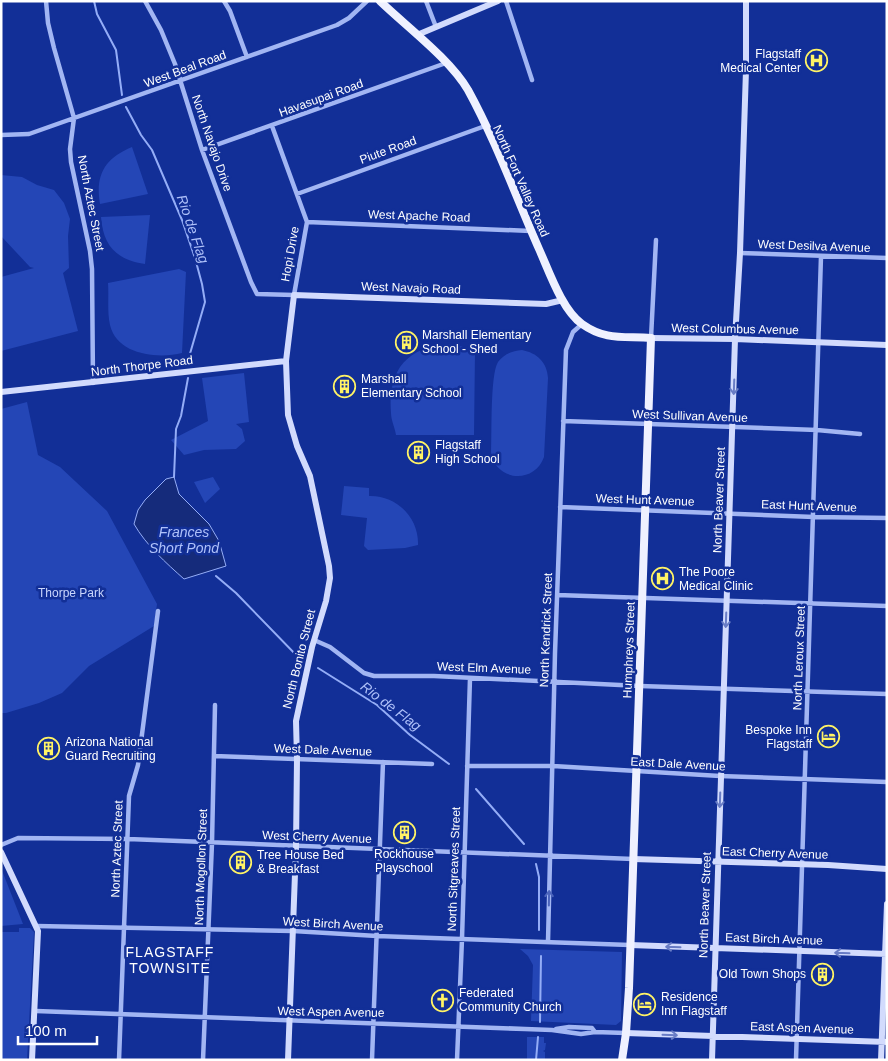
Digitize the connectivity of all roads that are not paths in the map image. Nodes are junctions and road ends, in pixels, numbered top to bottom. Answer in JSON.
{"nodes":[{"id":1,"x":46,"y":1,"type":"edge"},
{"id":2,"x":145,"y":1,"type":"edge"},
{"id":3,"x":224,"y":1,"type":"edge"},
{"id":4,"x":367,"y":1,"type":"edge"},
{"id":5,"x":380,"y":1,"type":"edge"},
{"id":6,"x":426,"y":1,"type":"edge"},
{"id":7,"x":498,"y":1,"type":"edge"},
{"id":8,"x":506,"y":1,"type":"edge"},
{"id":9,"x":746,"y":1,"type":"edge"},
{"id":10,"x":436,"y":27,"type":"junction"},
{"id":11,"x":417,"y":35,"type":"junction"},
{"id":12,"x":247,"y":57,"type":"junction"},
{"id":13,"x":446,"y":63,"type":"junction"},
{"id":14,"x":532,"y":80,"type":"dead end"},
{"id":15,"x":180,"y":82,"type":"junction"},
{"id":16,"x":74,"y":118,"type":"junction"},
{"id":17,"x":272,"y":126,"type":"junction"},
{"id":18,"x":485,"y":126,"type":"junction"},
{"id":19,"x":1,"y":135,"type":"edge"},
{"id":20,"x":202,"y":150,"type":"junction"},
{"id":21,"x":297,"y":194,"type":"junction"},
{"id":22,"x":307,"y":222,"type":"junction"},
{"id":23,"x":531,"y":231,"type":"junction"},
{"id":24,"x":656,"y":240,"type":"dead end"},
{"id":25,"x":740,"y":253,"type":"junction"},
{"id":26,"x":821,"y":256,"type":"junction"},
{"id":27,"x":887,"y":258,"type":"edge"},
{"id":28,"x":256,"y":294,"type":"joint"},
{"id":29,"x":294,"y":295,"type":"junction"},
{"id":30,"x":563,"y":300,"type":"junction"},
{"id":31,"x":582,"y":324,"type":"junction"},
{"id":32,"x":651,"y":338,"type":"junction"},
{"id":33,"x":735,"y":338,"type":"junction"},
{"id":34,"x":819,"y":342,"type":"junction"},
{"id":35,"x":887,"y":345,"type":"edge"},
{"id":36,"x":286,"y":361,"type":"junction"},
{"id":37,"x":93,"y":383,"type":"junction"},
{"id":38,"x":1,"y":392,"type":"edge"},
{"id":39,"x":564,"y":421,"type":"junction"},
{"id":40,"x":648,"y":425,"type":"junction"},
{"id":41,"x":733,"y":427,"type":"junction"},
{"id":42,"x":817,"y":430,"type":"junction"},
{"id":43,"x":860,"y":434,"type":"dead end"},
{"id":44,"x":560,"y":507,"type":"junction"},
{"id":45,"x":646,"y":510,"type":"junction"},
{"id":46,"x":730,"y":514,"type":"junction"},
{"id":47,"x":814,"y":517,"type":"junction"},
{"id":48,"x":887,"y":518,"type":"edge"},
{"id":49,"x":558,"y":595,"type":"junction"},
{"id":50,"x":642,"y":598,"type":"junction"},
{"id":51,"x":727,"y":601,"type":"junction"},
{"id":52,"x":811,"y":604,"type":"junction"},
{"id":53,"x":887,"y":606,"type":"edge"},
{"id":54,"x":158,"y":611,"type":"dead end"},
{"id":55,"x":314,"y":640,"type":"junction"},
{"id":56,"x":470,"y":678,"type":"junction"},
{"id":57,"x":555,"y":681,"type":"junction"},
{"id":58,"x":640,"y":686,"type":"junction"},
{"id":59,"x":724,"y":688,"type":"junction"},
{"id":60,"x":809,"y":692,"type":"junction"},
{"id":61,"x":887,"y":694,"type":"edge"},
{"id":62,"x":215,"y":705,"type":"dead end"},
{"id":63,"x":214,"y":756,"type":"junction"},
{"id":64,"x":297,"y":758,"type":"junction"},
{"id":65,"x":383,"y":762,"type":"junction"},
{"id":66,"x":432,"y":764,"type":"dead end"},
{"id":67,"x":467,"y":766,"type":"junction"},
{"id":68,"x":553,"y":766,"type":"junction"},
{"id":69,"x":636,"y":772,"type":"junction"},
{"id":70,"x":720,"y":776,"type":"junction"},
{"id":71,"x":805,"y":779,"type":"junction"},
{"id":72,"x":887,"y":782,"type":"edge"},
{"id":73,"x":128,"y":839,"type":"junction"},
{"id":74,"x":212,"y":843,"type":"junction"},
{"id":75,"x":1,"y":845,"type":"edge"},
{"id":76,"x":296,"y":847,"type":"junction"},
{"id":77,"x":379,"y":849,"type":"junction"},
{"id":78,"x":1,"y":852,"type":"edge"},
{"id":79,"x":464,"y":852,"type":"junction"},
{"id":80,"x":549,"y":855,"type":"junction"},
{"id":81,"x":633,"y":859,"type":"junction"},
{"id":82,"x":717,"y":862,"type":"junction"},
{"id":83,"x":803,"y":865,"type":"junction"},
{"id":84,"x":887,"y":869,"type":"edge"},
{"id":85,"x":887,"y":904,"type":"edge"},
{"id":86,"x":36,"y":926,"type":"junction"},
{"id":87,"x":124,"y":927,"type":"junction"},
{"id":88,"x":209,"y":930,"type":"junction"},
{"id":89,"x":293,"y":931,"type":"junction"},
{"id":90,"x":377,"y":936,"type":"junction"},
{"id":91,"x":462,"y":939,"type":"junction"},
{"id":92,"x":548,"y":942,"type":"junction"},
{"id":93,"x":630,"y":946,"type":"junction"},
{"id":94,"x":715,"y":948,"type":"junction"},
{"id":95,"x":800,"y":951,"type":"junction"},
{"id":96,"x":886,"y":954,"type":"edge"},
{"id":97,"x":36,"y":1011,"type":"junction"},
{"id":98,"x":121,"y":1013,"type":"junction"},
{"id":99,"x":205,"y":1017,"type":"junction"},
{"id":100,"x":289,"y":1021,"type":"junction"},
{"id":101,"x":373,"y":1023,"type":"junction"},
{"id":102,"x":458,"y":1026,"type":"junction"},
{"id":103,"x":626,"y":1033,"type":"junction"},
{"id":104,"x":713,"y":1036,"type":"junction"},
{"id":105,"x":797,"y":1039,"type":"junction"},
{"id":106,"x":884,"y":1042,"type":"edge"},
{"id":107,"x":32,"y":1060,"type":"edge"},
{"id":108,"x":119,"y":1060,"type":"edge"},
{"id":109,"x":204,"y":1060,"type":"edge"},
{"id":110,"x":288,"y":1060,"type":"edge"},
{"id":111,"x":372,"y":1060,"type":"edge"},
{"id":112,"x":457,"y":1060,"type":"edge"},
{"id":113,"x":622,"y":1060,"type":"edge"},
{"id":114,"x":712,"y":1060,"type":"edge"},
{"id":115,"x":796,"y":1060,"type":"edge"},
{"id":116,"x":881,"y":1060,"type":"edge"}],
"edges":[{"from":1,"to":16,"type":"street","name":"North Aztec Street"},
{"from":2,"to":15,"type":"street","name":"North Navajo Drive"},
{"from":3,"to":12,"type":"street"},
{"from":4,"to":12,"type":"street","name":"West Beal Road"},
{"from":5,"to":11,"type":"main road","name":"North Fort Valley Road"},
{"from":6,"to":10,"type":"street"},
{"from":7,"to":10,"type":"street"},
{"from":8,"to":14,"type":"street"},
{"from":9,"to":25,"type":"street","name":"North Beaver Street"},
{"from":10,"to":11,"type":"street"},
{"from":11,"to":13,"type":"main road","name":"North Fort Valley Road"},
{"from":12,"to":15,"type":"street","name":"West Beal Road"},
{"from":13,"to":17,"type":"street","name":"Havasupai Road"},
{"from":13,"to":18,"type":"main road","name":"North Fort Valley Road"},
{"from":15,"to":16,"type":"street","name":"West Beal Road"},
{"from":15,"to":20,"type":"street","name":"North Navajo Drive"},
{"from":16,"to":19,"type":"street","name":"West Beal Road"},
{"from":16,"to":37,"type":"street","name":"North Aztec Street"},
{"from":17,"to":20,"type":"street","name":"Havasupai Road"},
{"from":17,"to":21,"type":"street","name":"Hopi Drive"},
{"from":18,"to":21,"type":"street","name":"Piute Road"},
{"from":18,"to":23,"type":"main road","name":"North Fort Valley Road"},
{"from":20,"to":28,"type":"street","name":"North Navajo Drive"},
{"from":21,"to":22,"type":"street","name":"Hopi Drive"},
{"from":22,"to":23,"type":"street","name":"West Apache Road"},
{"from":22,"to":29,"type":"street","name":"Hopi Drive"},
{"from":23,"to":30,"type":"main road","name":"North Fort Valley Road"},
{"from":24,"to":32,"type":"street","name":"Humphreys Street"},
{"from":25,"to":26,"type":"street","name":"West Desilva Avenue"},
{"from":25,"to":33,"type":"street","name":"North Beaver Street"},
{"from":26,"to":27,"type":"street","name":"West Desilva Avenue"},
{"from":26,"to":34,"type":"street","name":"North Leroux Street"},
{"from":28,"to":29,"type":"street","name":"West Navajo Road"},
{"from":29,"to":30,"type":"street","name":"West Navajo Road"},
{"from":29,"to":36,"type":"street","name":"Hopi Drive"},
{"from":30,"to":31,"type":"main road","name":"North Fort Valley Road"},
{"from":31,"to":32,"type":"main road","name":"North Fort Valley Road"},
{"from":31,"to":39,"type":"street","name":"North Kendrick Street"},
{"from":32,"to":33,"type":"street","name":"West Columbus Avenue"},
{"from":32,"to":40,"type":"main road","name":"Humphreys Street"},
{"from":33,"to":34,"type":"street","name":"West Columbus Avenue"},
{"from":33,"to":41,"type":"street","name":"North Beaver Street","one_way":true},
{"from":34,"to":35,"type":"street","name":"West Columbus Avenue"},
{"from":34,"to":42,"type":"street","name":"North Leroux Street"},
{"from":36,"to":37,"type":"street","name":"North Thorpe Road"},
{"from":36,"to":55,"type":"street","name":"North Bonito Street"},
{"from":37,"to":38,"type":"street","name":"North Thorpe Road"},
{"from":39,"to":40,"type":"street","name":"West Sullivan Avenue"},
{"from":39,"to":44,"type":"street","name":"North Kendrick Street"},
{"from":40,"to":41,"type":"street","name":"West Sullivan Avenue"},
{"from":40,"to":45,"type":"main road","name":"Humphreys Street"},
{"from":41,"to":42,"type":"street","name":"West Sullivan Avenue"},
{"from":41,"to":46,"type":"street","name":"North Beaver Street"},
{"from":42,"to":43,"type":"street","name":"West Sullivan Avenue"},
{"from":42,"to":47,"type":"street","name":"North Leroux Street"},
{"from":44,"to":45,"type":"street","name":"West Hunt Avenue"},
{"from":44,"to":49,"type":"street","name":"North Kendrick Street"},
{"from":45,"to":46,"type":"street","name":"West Hunt Avenue"},
{"from":45,"to":50,"type":"main road","name":"Humphreys Street"},
{"from":46,"to":47,"type":"street","name":"East Hunt Avenue"},
{"from":46,"to":51,"type":"street","name":"North Beaver Street"},
{"from":47,"to":48,"type":"street","name":"East Hunt Avenue"},
{"from":47,"to":52,"type":"street","name":"North Leroux Street"},
{"from":49,"to":50,"type":"street"},
{"from":49,"to":57,"type":"street","name":"North Kendrick Street"},
{"from":50,"to":51,"type":"street"},
{"from":50,"to":58,"type":"main road","name":"Humphreys Street"},
{"from":51,"to":52,"type":"street"},
{"from":51,"to":59,"type":"street","name":"North Beaver Street","one_way":true},
{"from":52,"to":53,"type":"street"},
{"from":52,"to":60,"type":"street","name":"North Leroux Street"},
{"from":54,"to":73,"type":"street","name":"North Aztec Street"},
{"from":55,"to":56,"type":"street","name":"West Elm Avenue"},
{"from":55,"to":64,"type":"street","name":"North Bonito Street"},
{"from":56,"to":57,"type":"street","name":"West Elm Avenue"},
{"from":56,"to":67,"type":"street","name":"North Sitgreaves Street"},
{"from":57,"to":58,"type":"street","name":"West Elm Avenue"},
{"from":57,"to":68,"type":"street","name":"North Kendrick Street"},
{"from":58,"to":59,"type":"street","name":"West Elm Avenue"},
{"from":58,"to":69,"type":"main road","name":"Humphreys Street"},
{"from":59,"to":60,"type":"street","name":"West Elm Avenue"},
{"from":59,"to":70,"type":"street","name":"North Beaver Street"},
{"from":60,"to":61,"type":"street","name":"West Elm Avenue"},
{"from":60,"to":71,"type":"street","name":"North Leroux Street"},
{"from":62,"to":63,"type":"street","name":"North Mogollon Street"},
{"from":63,"to":64,"type":"street","name":"West Dale Avenue"},
{"from":63,"to":74,"type":"street","name":"North Mogollon Street"},
{"from":64,"to":65,"type":"street","name":"West Dale Avenue"},
{"from":64,"to":76,"type":"street","name":"North Bonito Street"},
{"from":65,"to":66,"type":"street","name":"West Dale Avenue"},
{"from":65,"to":77,"type":"street"},
{"from":67,"to":68,"type":"street","name":"East Dale Avenue"},
{"from":67,"to":79,"type":"street","name":"North Sitgreaves Street"},
{"from":68,"to":69,"type":"street","name":"East Dale Avenue"},
{"from":68,"to":80,"type":"street","name":"North Kendrick Street"},
{"from":69,"to":70,"type":"street","name":"East Dale Avenue"},
{"from":69,"to":81,"type":"main road","name":"Humphreys Street"},
{"from":70,"to":71,"type":"street","name":"East Dale Avenue"},
{"from":70,"to":82,"type":"street","name":"North Beaver Street","one_way":true},
{"from":71,"to":72,"type":"street","name":"East Dale Avenue"},
{"from":71,"to":83,"type":"street","name":"North Leroux Street"},
{"from":73,"to":74,"type":"street","name":"West Cherry Avenue"},
{"from":73,"to":75,"type":"street","name":"West Cherry Avenue"},
{"from":73,"to":87,"type":"street","name":"North Aztec Street"},
{"from":74,"to":76,"type":"street","name":"West Cherry Avenue"},
{"from":74,"to":88,"type":"street","name":"North Mogollon Street"},
{"from":76,"to":77,"type":"street","name":"West Cherry Avenue"},
{"from":76,"to":89,"type":"street","name":"North Bonito Street"},
{"from":77,"to":79,"type":"street","name":"West Cherry Avenue"},
{"from":77,"to":90,"type":"street"},
{"from":78,"to":86,"type":"street"},
{"from":79,"to":80,"type":"street","name":"West Cherry Avenue"},
{"from":79,"to":91,"type":"street","name":"North Sitgreaves Street"},
{"from":80,"to":81,"type":"street","name":"West Cherry Avenue"},
{"from":92,"to":80,"type":"street","name":"North Kendrick Street","one_way":true},
{"from":81,"to":82,"type":"street","name":"East Cherry Avenue"},
{"from":81,"to":93,"type":"main road","name":"Humphreys Street"},
{"from":82,"to":83,"type":"street","name":"East Cherry Avenue"},
{"from":82,"to":94,"type":"street","name":"North Beaver Street"},
{"from":83,"to":84,"type":"street","name":"East Cherry Avenue"},
{"from":83,"to":95,"type":"street","name":"North Leroux Street"},
{"from":85,"to":96,"type":"street"},
{"from":86,"to":87,"type":"street","name":"West Birch Avenue"},
{"from":86,"to":97,"type":"street"},
{"from":87,"to":88,"type":"street","name":"West Birch Avenue"},
{"from":87,"to":98,"type":"street","name":"North Aztec Street"},
{"from":88,"to":89,"type":"street","name":"West Birch Avenue"},
{"from":88,"to":99,"type":"street","name":"North Mogollon Street"},
{"from":89,"to":90,"type":"street","name":"West Birch Avenue"},
{"from":89,"to":100,"type":"street","name":"North Bonito Street"},
{"from":90,"to":91,"type":"street","name":"West Birch Avenue"},
{"from":90,"to":101,"type":"street"},
{"from":91,"to":92,"type":"street","name":"West Birch Avenue"},
{"from":91,"to":102,"type":"street","name":"North Sitgreaves Street"},
{"from":92,"to":93,"type":"street","name":"West Birch Avenue"},
{"from":94,"to":93,"type":"street","name":"East Birch Avenue","one_way":true},
{"from":93,"to":103,"type":"main road","name":"Humphreys Street"},
{"from":94,"to":95,"type":"street","name":"East Birch Avenue"},
{"from":94,"to":104,"type":"street","name":"North Beaver Street"},
{"from":96,"to":95,"type":"street","name":"East Birch Avenue","one_way":true},
{"from":95,"to":105,"type":"street","name":"North Leroux Street"},
{"from":96,"to":106,"type":"street"},
{"from":97,"to":98,"type":"street","name":"West Aspen Avenue"},
{"from":97,"to":107,"type":"street"},
{"from":98,"to":99,"type":"street","name":"West Aspen Avenue"},
{"from":98,"to":108,"type":"street","name":"North Aztec Street"},
{"from":99,"to":100,"type":"street","name":"West Aspen Avenue"},
{"from":99,"to":109,"type":"street","name":"North Mogollon Street"},
{"from":100,"to":101,"type":"street","name":"West Aspen Avenue"},
{"from":100,"to":110,"type":"street","name":"North Bonito Street"},
{"from":101,"to":102,"type":"street","name":"West Aspen Avenue"},
{"from":101,"to":111,"type":"street"},
{"from":102,"to":103,"type":"street","name":"West Aspen Avenue"},
{"from":102,"to":112,"type":"street","name":"North Sitgreaves Street"},
{"from":103,"to":104,"type":"street","name":"East Aspen Avenue","one_way":true},
{"from":103,"to":113,"type":"main road","name":"Humphreys Street"},
{"from":104,"to":105,"type":"street","name":"East Aspen Avenue"},
{"from":104,"to":114,"type":"street","name":"North Beaver Street"},
{"from":105,"to":106,"type":"street","name":"East Aspen Avenue"},
{"from":105,"to":115,"type":"street","name":"North Leroux Street"},
{"from":106,"to":116,"type":"street"}]}
